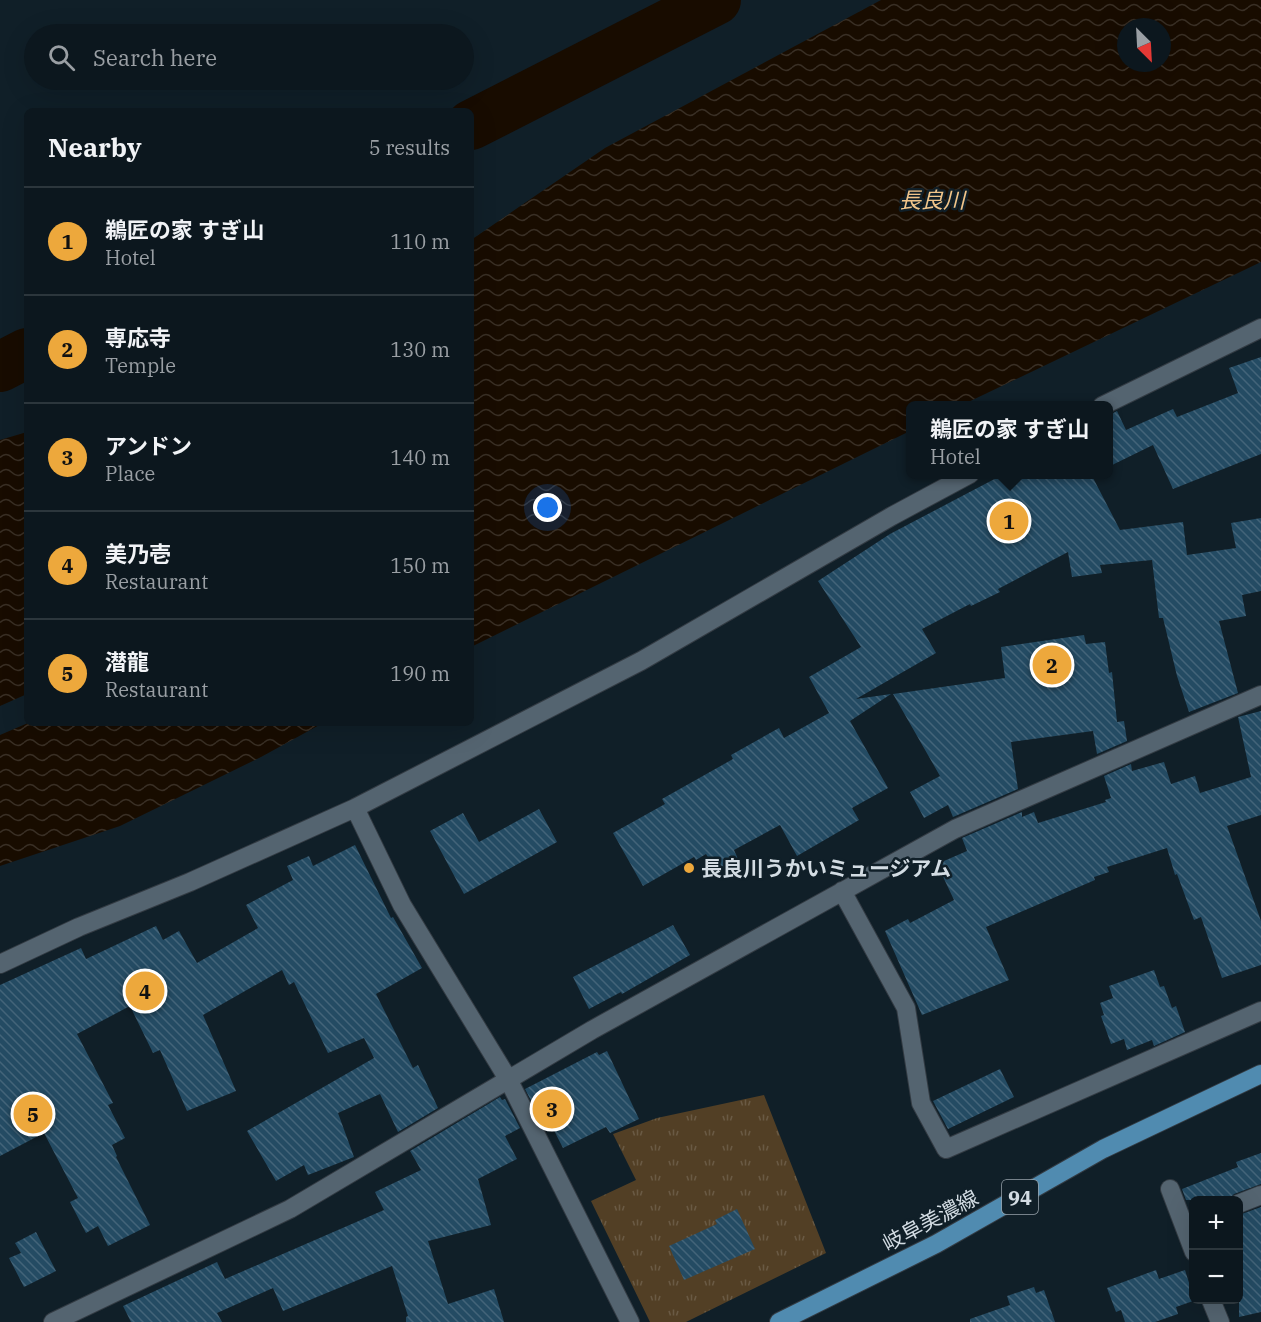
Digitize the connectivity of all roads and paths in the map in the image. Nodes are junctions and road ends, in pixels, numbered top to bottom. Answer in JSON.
{"nodes":[{"id":1,"x":1261,"y":328,"type":"edge"},
{"id":2,"x":1110,"y":401,"type":"edge"},
{"id":3,"x":961,"y":479,"type":"edge"},
{"id":4,"x":1261,"y":695,"type":"edge"},
{"id":5,"x":355,"y":808,"type":"junction"},
{"id":6,"x":843,"y":891,"type":"junction"},
{"id":7,"x":0,"y":964,"type":"edge"},
{"id":8,"x":1261,"y":1011,"type":"edge"},
{"id":9,"x":1261,"y":1074,"type":"edge"},
{"id":10,"x":508,"y":1079,"type":"junction"},
{"id":11,"x":1170,"y":1189,"type":"dead end"},
{"id":12,"x":1261,"y":1195,"type":"edge"},
{"id":13,"x":1243,"y":1202,"type":"edge"},
{"id":14,"x":1188,"y":1222,"type":"edge"},
{"id":15,"x":1194,"y":1250,"type":"edge"},
{"id":16,"x":1213,"y":1304,"type":"edge"},
{"id":17,"x":53,"y":1322,"type":"edge"},
{"id":18,"x":630,"y":1322,"type":"edge"},
{"id":19,"x":779,"y":1322,"type":"edge"},
{"id":20,"x":1218,"y":1322,"type":"edge"}],
"edges":[{"from":1,"to":2,"type":"street"},
{"from":3,"to":5,"type":"street"},
{"from":4,"to":6,"type":"street"},
{"from":5,"to":7,"type":"street"},
{"from":5,"to":10,"type":"street"},
{"from":6,"to":8,"type":"street"},
{"from":6,"to":10,"type":"street"},
{"from":9,"to":19,"type":"main road","name":"岐阜美濃線","number":"94"},
{"from":10,"to":17,"type":"street"},
{"from":10,"to":18,"type":"street"},
{"from":11,"to":14,"type":"street"},
{"from":12,"to":13,"type":"street"},
{"from":14,"to":15,"type":"street"},
{"from":16,"to":20,"type":"street"}]}
